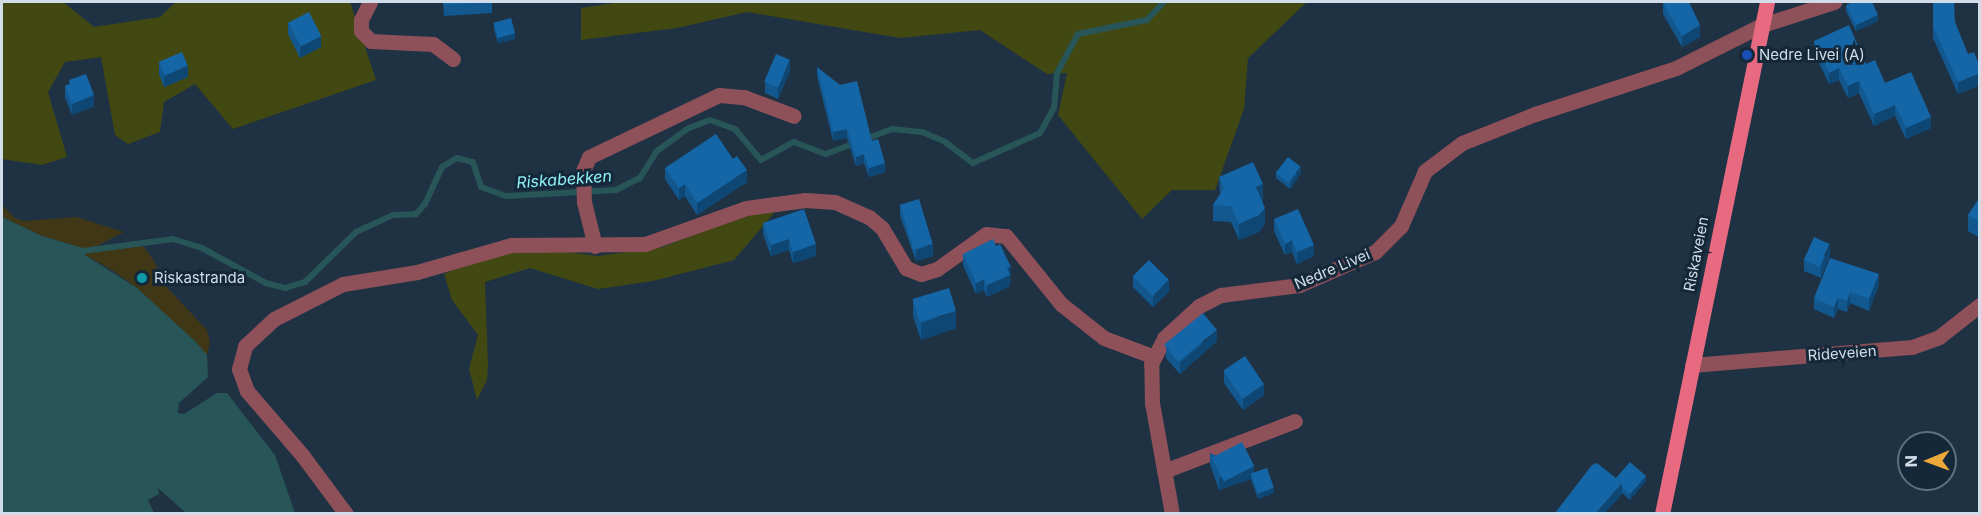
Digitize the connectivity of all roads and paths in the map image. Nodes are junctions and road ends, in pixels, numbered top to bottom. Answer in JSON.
{"nodes":[{"id":1,"x":370,"y":2,"type":"edge"},
{"id":2,"x":1767,"y":2,"type":"edge"},
{"id":3,"x":1834,"y":2,"type":"edge"},
{"id":4,"x":1762,"y":26,"type":"junction"},
{"id":5,"x":453,"y":59,"type":"dead end"},
{"id":6,"x":794,"y":117,"type":"dead end"},
{"id":7,"x":595,"y":246,"type":"junction"},
{"id":8,"x":1980,"y":305,"type":"edge"},
{"id":9,"x":1152,"y":356,"type":"junction"},
{"id":10,"x":1692,"y":365,"type":"junction"},
{"id":11,"x":1295,"y":421,"type":"dead end"},
{"id":12,"x":1164,"y":471,"type":"junction"},
{"id":13,"x":346,"y":513,"type":"edge"},
{"id":14,"x":1172,"y":513,"type":"edge"},
{"id":15,"x":1662,"y":513,"type":"edge"}],
"edges":[{"from":1,"to":5,"type":"street"},
{"from":2,"to":4,"type":"main road","name":"Riskaveien"},
{"from":3,"to":4,"type":"street","name":"Nedre Livei"},
{"from":4,"to":9,"type":"street","name":"Nedre Livei"},
{"from":4,"to":10,"type":"main road","name":"Riskaveien"},
{"from":6,"to":7,"type":"street"},
{"from":7,"to":9,"type":"street"},
{"from":7,"to":13,"type":"street"},
{"from":8,"to":10,"type":"street","name":"Rideveien"},
{"from":9,"to":12,"type":"street"},
{"from":10,"to":15,"type":"main road","name":"Riskaveien"},
{"from":11,"to":12,"type":"street"},
{"from":12,"to":14,"type":"street"}]}
